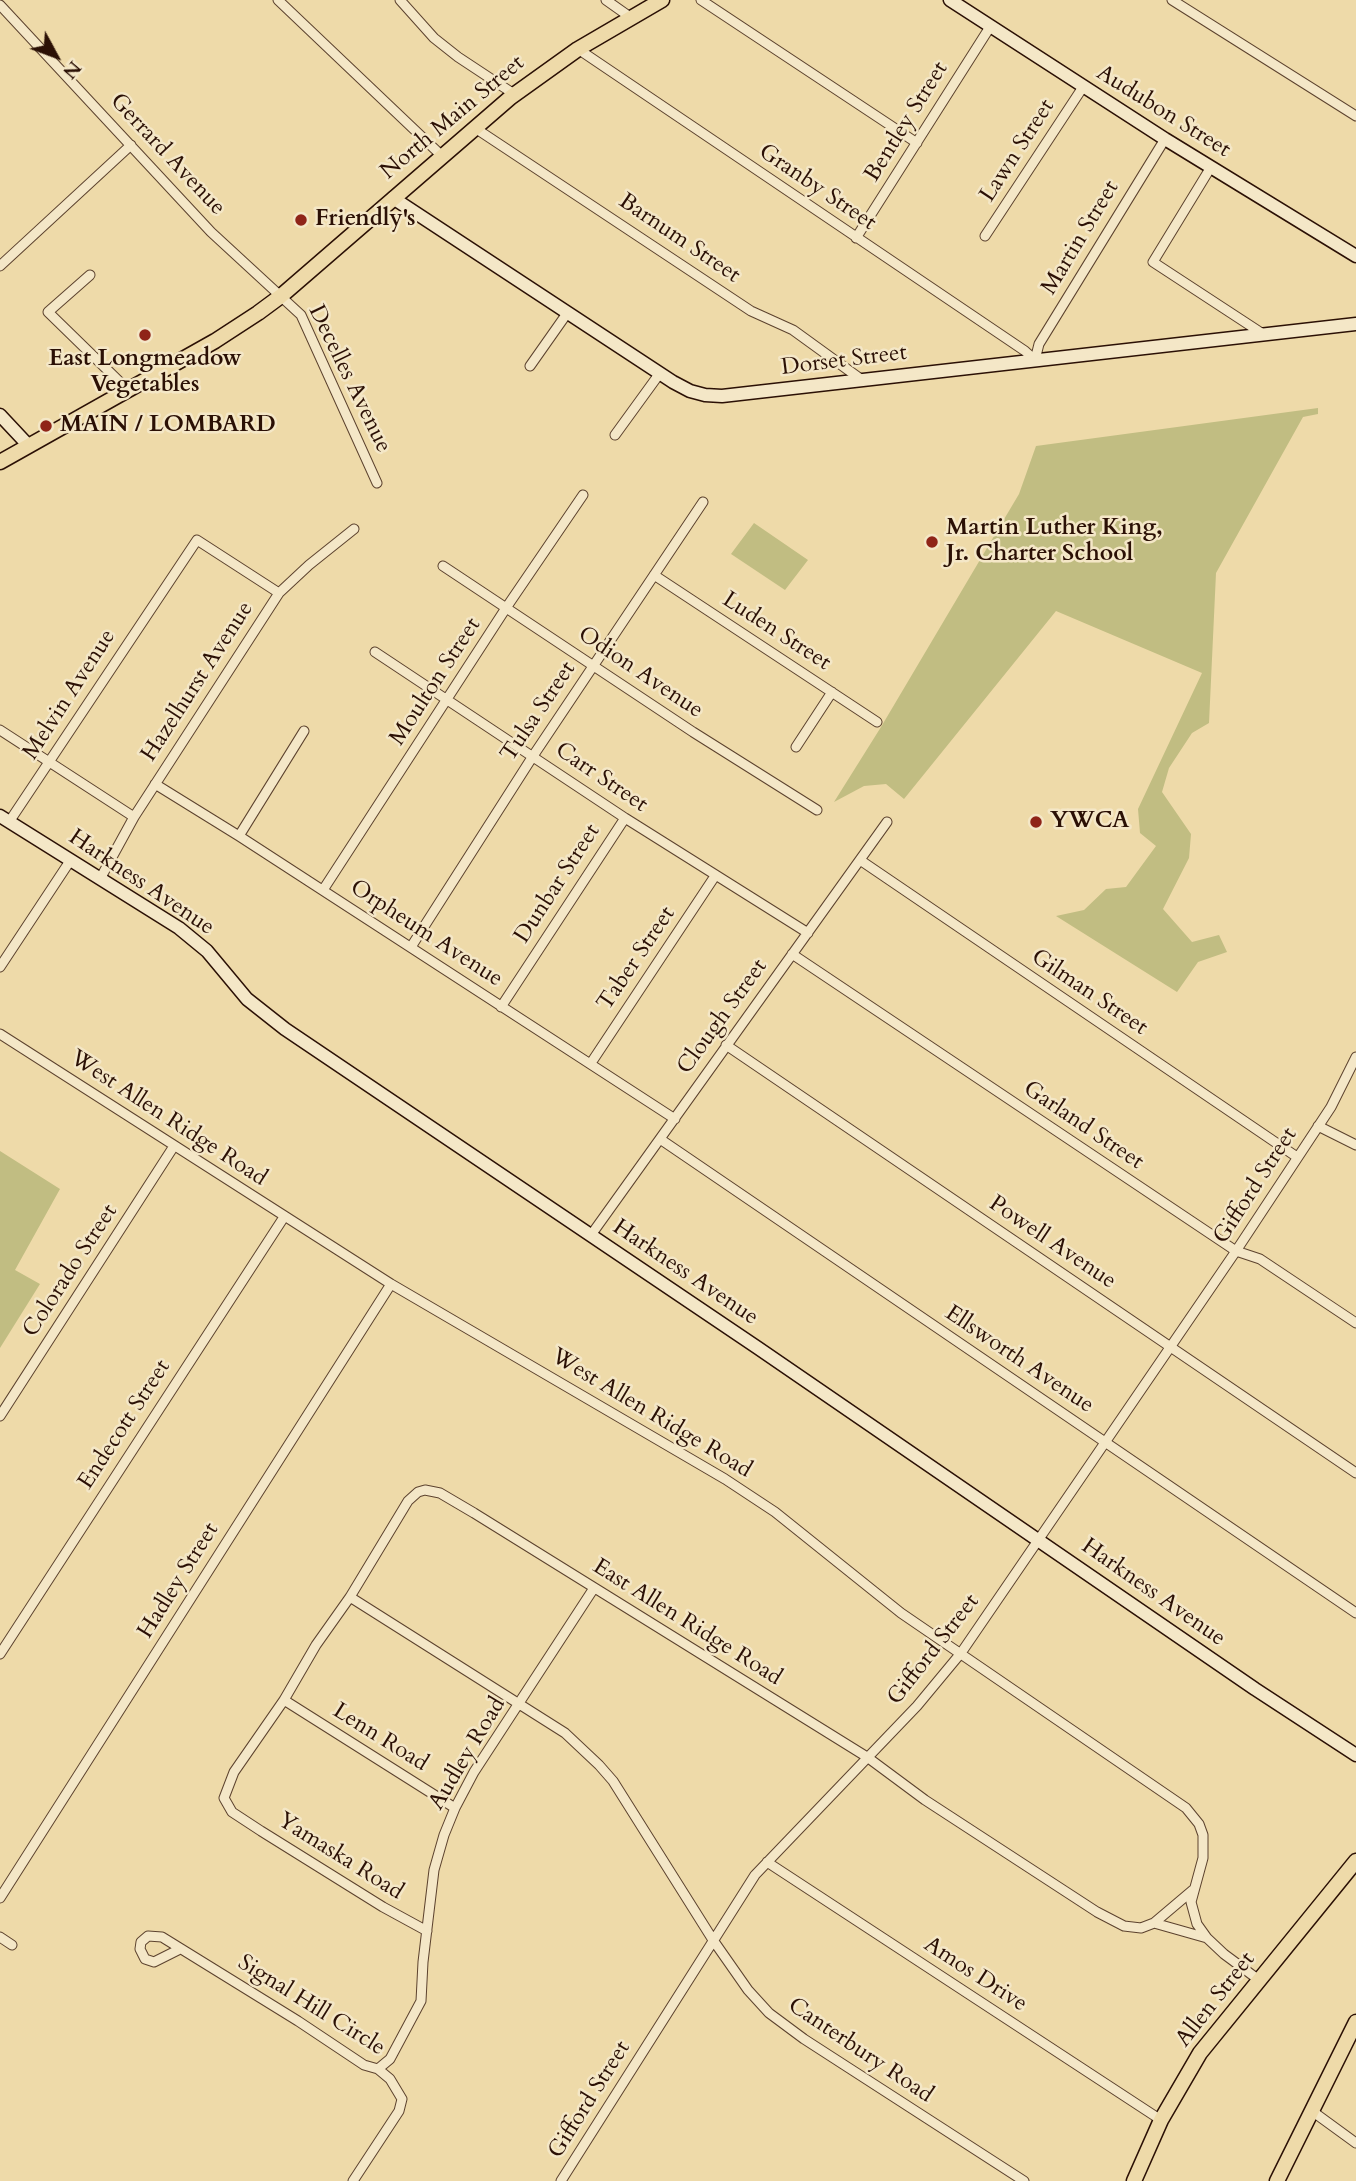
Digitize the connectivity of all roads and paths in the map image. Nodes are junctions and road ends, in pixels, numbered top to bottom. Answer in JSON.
{"nodes":[{"id":1,"x":278,"y":0,"type":"edge"},
{"id":2,"x":400,"y":0,"type":"edge"},
{"id":3,"x":606,"y":0,"type":"edge"},
{"id":4,"x":662,"y":0,"type":"edge"},
{"id":5,"x":701,"y":0,"type":"edge"},
{"id":6,"x":950,"y":0,"type":"edge"},
{"id":7,"x":1172,"y":0,"type":"edge"},
{"id":8,"x":0,"y":5,"type":"edge"},
{"id":9,"x":630,"y":17,"type":"junction"},
{"id":10,"x":990,"y":27,"type":"junction"},
{"id":11,"x":578,"y":49,"type":"junction"},
{"id":12,"x":1083,"y":87,"type":"junction"},
{"id":13,"x":514,"y":94,"type":"junction"},
{"id":14,"x":1356,"y":116,"type":"edge"},
{"id":15,"x":475,"y":128,"type":"junction"},
{"id":16,"x":1165,"y":139,"type":"junction"},
{"id":17,"x":916,"y":144,"type":"junction"},
{"id":18,"x":131,"y":145,"type":"junction"},
{"id":19,"x":442,"y":156,"type":"junction"},
{"id":20,"x":1211,"y":167,"type":"junction"},
{"id":21,"x":393,"y":198,"type":"junction"},
{"id":22,"x":985,"y":236,"type":"dead end"},
{"id":23,"x":856,"y":238,"type":"junction"},
{"id":24,"x":1356,"y":256,"type":"edge"},
{"id":25,"x":0,"y":266,"type":"edge"},
{"id":26,"x":90,"y":275,"type":"dead end"},
{"id":27,"x":281,"y":296,"type":"junction"},
{"id":28,"x":568,"y":312,"type":"junction"},
{"id":29,"x":1356,"y":324,"type":"edge"},
{"id":30,"x":1265,"y":335,"type":"junction"},
{"id":31,"x":1035,"y":360,"type":"junction"},
{"id":32,"x":530,"y":366,"type":"dead end"},
{"id":33,"x":660,"y":373,"type":"junction"},
{"id":34,"x":862,"y":380,"type":"junction"},
{"id":35,"x":128,"y":390,"type":"junction"},
{"id":36,"x":0,"y":415,"type":"edge"},
{"id":37,"x":615,"y":435,"type":"dead end"},
{"id":38,"x":29,"y":446,"type":"junction"},
{"id":39,"x":0,"y":462,"type":"edge"},
{"id":40,"x":377,"y":483,"type":"dead end"},
{"id":41,"x":583,"y":495,"type":"dead end"},
{"id":42,"x":703,"y":502,"type":"dead end"},
{"id":43,"x":354,"y":529,"type":"dead end"},
{"id":44,"x":443,"y":566,"type":"dead end"},
{"id":45,"x":654,"y":575,"type":"junction"},
{"id":46,"x":279,"y":593,"type":"junction"},
{"id":47,"x":506,"y":608,"type":"junction"},
{"id":48,"x":375,"y":652,"type":"dead end"},
{"id":49,"x":594,"y":665,"type":"junction"},
{"id":50,"x":832,"y":692,"type":"junction"},
{"id":51,"x":447,"y":700,"type":"junction"},
{"id":52,"x":877,"y":722,"type":"dead end"},
{"id":53,"x":0,"y":730,"type":"edge"},
{"id":54,"x":304,"y":731,"type":"dead end"},
{"id":55,"x":796,"y":747,"type":"dead end"},
{"id":56,"x":533,"y":756,"type":"junction"},
{"id":57,"x":49,"y":762,"type":"junction"},
{"id":58,"x":155,"y":785,"type":"junction"},
{"id":59,"x":817,"y":810,"type":"dead end"},
{"id":60,"x":134,"y":817,"type":"junction"},
{"id":61,"x":625,"y":818,"type":"junction"},
{"id":62,"x":5,"y":819,"type":"edge"},
{"id":63,"x":887,"y":822,"type":"dead end"},
{"id":64,"x":239,"y":836,"type":"junction"},
{"id":65,"x":860,"y":860,"type":"junction"},
{"id":66,"x":71,"y":861,"type":"junction"},
{"id":67,"x":715,"y":876,"type":"junction"},
{"id":68,"x":100,"y":879,"type":"junction"},
{"id":69,"x":323,"y":890,"type":"junction"},
{"id":70,"x":808,"y":933,"type":"junction"},
{"id":71,"x":411,"y":947,"type":"junction"},
{"id":72,"x":792,"y":954,"type":"junction"},
{"id":73,"x":0,"y":967,"type":"edge"},
{"id":74,"x":501,"y":1007,"type":"junction"},
{"id":75,"x":0,"y":1034,"type":"edge"},
{"id":76,"x":726,"y":1045,"type":"junction"},
{"id":77,"x":1356,"y":1057,"type":"edge"},
{"id":78,"x":591,"y":1063,"type":"junction"},
{"id":79,"x":675,"y":1119,"type":"junction"},
{"id":80,"x":1318,"y":1126,"type":"junction"},
{"id":81,"x":660,"y":1139,"type":"junction"},
{"id":82,"x":1356,"y":1145,"type":"edge"},
{"id":83,"x":174,"y":1146,"type":"junction"},
{"id":84,"x":1297,"y":1157,"type":"junction"},
{"id":85,"x":284,"y":1217,"type":"junction"},
{"id":86,"x":591,"y":1235,"type":"junction"},
{"id":87,"x":1236,"y":1251,"type":"junction"},
{"id":88,"x":391,"y":1284,"type":"junction"},
{"id":89,"x":1356,"y":1323,"type":"edge"},
{"id":90,"x":1171,"y":1347,"type":"junction"},
{"id":91,"x":0,"y":1416,"type":"edge"},
{"id":92,"x":1105,"y":1441,"type":"junction"},
{"id":93,"x":1356,"y":1473,"type":"edge"},
{"id":94,"x":1039,"y":1540,"type":"junction"},
{"id":95,"x":594,"y":1588,"type":"junction"},
{"id":96,"x":350,"y":1597,"type":"junction"},
{"id":97,"x":1356,"y":1613,"type":"edge"},
{"id":98,"x":961,"y":1653,"type":"junction"},
{"id":99,"x":0,"y":1654,"type":"edge"},
{"id":100,"x":284,"y":1700,"type":"junction"},
{"id":101,"x":519,"y":1705,"type":"junction"},
{"id":102,"x":1356,"y":1755,"type":"edge"},
{"id":103,"x":867,"y":1757,"type":"junction"},
{"id":104,"x":455,"y":1808,"type":"junction"},
{"id":105,"x":235,"y":1814,"type":"joint"},
{"id":106,"x":1356,"y":1861,"type":"edge"},
{"id":107,"x":767,"y":1862,"type":"junction"},
{"id":108,"x":1193,"y":1891,"type":"junction"},
{"id":109,"x":0,"y":1898,"type":"edge"},
{"id":110,"x":1154,"y":1923,"type":"junction"},
{"id":111,"x":427,"y":1931,"type":"junction"},
{"id":112,"x":0,"y":1937,"type":"edge"},
{"id":113,"x":1207,"y":1938,"type":"junction"},
{"id":114,"x":713,"y":1940,"type":"junction"},
{"id":115,"x":12,"y":1945,"type":"dead end"},
{"id":116,"x":180,"y":1949,"type":"dead end"},
{"id":117,"x":1259,"y":1980,"type":"junction"},
{"id":118,"x":1356,"y":2022,"type":"edge"},
{"id":119,"x":378,"y":2069,"type":"junction"},
{"id":120,"x":1312,"y":2111,"type":"junction"},
{"id":121,"x":1161,"y":2120,"type":"junction"},
{"id":122,"x":1356,"y":2143,"type":"edge"},
{"id":123,"x":353,"y":2181,"type":"edge"},
{"id":124,"x":561,"y":2181,"type":"edge"},
{"id":125,"x":1024,"y":2181,"type":"edge"},
{"id":126,"x":1134,"y":2181,"type":"edge"},
{"id":127,"x":1277,"y":2181,"type":"edge"}],
"edges":[{"from":1,"to":19,"type":"street"},
{"from":2,"to":13,"type":"street"},
{"from":3,"to":9,"type":"street"},
{"from":4,"to":9,"type":"main road","name":"North Main Street"},
{"from":5,"to":17,"type":"street"},
{"from":6,"to":10,"type":"main road","name":"Audubon Street"},
{"from":7,"to":14,"type":"street"},
{"from":8,"to":18,"type":"street","name":"Gerrard Avenue"},
{"from":9,"to":11,"type":"main road","name":"North Main Street"},
{"from":10,"to":12,"type":"main road","name":"Audubon Street"},
{"from":10,"to":17,"type":"street","name":"Bentley Street"},
{"from":11,"to":13,"type":"main road","name":"North Main Street"},
{"from":11,"to":23,"type":"street","name":"Granby Street"},
{"from":12,"to":16,"type":"main road","name":"Audubon Street"},
{"from":12,"to":22,"type":"street","name":"Lawn Street"},
{"from":13,"to":15,"type":"main road","name":"North Main Street"},
{"from":15,"to":19,"type":"main road","name":"North Main Street"},
{"from":15,"to":34,"type":"street","name":"Barnum Street"},
{"from":16,"to":20,"type":"main road","name":"Audubon Street"},
{"from":16,"to":31,"type":"street","name":"Martin Street"},
{"from":17,"to":23,"type":"street","name":"Bentley Street"},
{"from":18,"to":25,"type":"street"},
{"from":18,"to":27,"type":"street","name":"Gerrard Avenue"},
{"from":19,"to":21,"type":"main road","name":"North Main Street"},
{"from":20,"to":24,"type":"main road","name":"Audubon Street"},
{"from":20,"to":30,"type":"street"},
{"from":21,"to":27,"type":"main road","name":"North Main Street"},
{"from":21,"to":28,"type":"main road","name":"Dorset Street"},
{"from":23,"to":31,"type":"street","name":"Granby Street"},
{"from":26,"to":35,"type":"street"},
{"from":27,"to":35,"type":"main road","name":"North Main Street"},
{"from":27,"to":40,"type":"street","name":"Decelles Avenue"},
{"from":28,"to":32,"type":"street"},
{"from":28,"to":33,"type":"main road","name":"Dorset Street"},
{"from":29,"to":30,"type":"main road","name":"Dorset Street"},
{"from":30,"to":31,"type":"main road","name":"Dorset Street"},
{"from":31,"to":34,"type":"main road","name":"Dorset Street"},
{"from":33,"to":34,"type":"main road","name":"Dorset Street"},
{"from":33,"to":37,"type":"street"},
{"from":35,"to":38,"type":"main road","name":"North Main Street"},
{"from":36,"to":38,"type":"main road"},
{"from":38,"to":39,"type":"main road","name":"North Main Street"},
{"from":41,"to":47,"type":"street","name":"Moulton Street"},
{"from":42,"to":45,"type":"street","name":"Tulsa Street"},
{"from":43,"to":46,"type":"street","name":"Hazelhurst Avenue"},
{"from":44,"to":47,"type":"street","name":"Odion Avenue"},
{"from":45,"to":49,"type":"street","name":"Tulsa Street"},
{"from":45,"to":50,"type":"street","name":"Luden Street"},
{"from":46,"to":57,"type":"street","name":"Melvin Avenue"},
{"from":46,"to":58,"type":"street","name":"Hazelhurst Avenue"},
{"from":47,"to":49,"type":"street","name":"Odion Avenue"},
{"from":47,"to":51,"type":"street","name":"Moulton Street"},
{"from":48,"to":51,"type":"street","name":"Carr Street"},
{"from":49,"to":56,"type":"street","name":"Tulsa Street"},
{"from":49,"to":59,"type":"street","name":"Odion Avenue"},
{"from":50,"to":52,"type":"street","name":"Luden Street"},
{"from":50,"to":55,"type":"street"},
{"from":51,"to":56,"type":"street","name":"Carr Street"},
{"from":51,"to":69,"type":"street","name":"Moulton Street"},
{"from":53,"to":57,"type":"street"},
{"from":54,"to":64,"type":"street"},
{"from":56,"to":61,"type":"street","name":"Carr Street"},
{"from":56,"to":71,"type":"street","name":"Tulsa Street"},
{"from":57,"to":60,"type":"street"},
{"from":57,"to":62,"type":"street","name":"Melvin Avenue"},
{"from":58,"to":60,"type":"street","name":"Hazelhurst Avenue"},
{"from":58,"to":64,"type":"street","name":"Orpheum Avenue"},
{"from":60,"to":68,"type":"street","name":"Hazelhurst Avenue"},
{"from":61,"to":67,"type":"street","name":"Carr Street"},
{"from":61,"to":74,"type":"street","name":"Dunbar Street"},
{"from":62,"to":66,"type":"main road","name":"Harkness Avenue"},
{"from":63,"to":65,"type":"street","name":"Clough Street"},
{"from":64,"to":69,"type":"street","name":"Orpheum Avenue"},
{"from":65,"to":70,"type":"street","name":"Clough Street"},
{"from":65,"to":84,"type":"street","name":"Gilman Street"},
{"from":66,"to":68,"type":"main road","name":"Harkness Avenue"},
{"from":66,"to":73,"type":"street"},
{"from":67,"to":70,"type":"street","name":"Carr Street"},
{"from":67,"to":78,"type":"street","name":"Taber Street"},
{"from":68,"to":86,"type":"main road","name":"Harkness Avenue"},
{"from":69,"to":71,"type":"street","name":"Orpheum Avenue"},
{"from":70,"to":72,"type":"street","name":"Clough Street"},
{"from":71,"to":74,"type":"street","name":"Orpheum Avenue"},
{"from":72,"to":76,"type":"street","name":"Clough Street"},
{"from":72,"to":87,"type":"street","name":"Garland Street"},
{"from":74,"to":78,"type":"street","name":"Orpheum Avenue"},
{"from":75,"to":83,"type":"street","name":"West Allen Ridge Road"},
{"from":76,"to":79,"type":"street","name":"Clough Street"},
{"from":76,"to":90,"type":"street","name":"Powell Avenue"},
{"from":77,"to":80,"type":"street","name":"Gifford Street"},
{"from":78,"to":79,"type":"street","name":"Orpheum Avenue"},
{"from":79,"to":81,"type":"street","name":"Clough Street"},
{"from":80,"to":82,"type":"street"},
{"from":80,"to":84,"type":"street","name":"Gifford Street"},
{"from":81,"to":86,"type":"street","name":"Clough Street"},
{"from":81,"to":92,"type":"street","name":"Ellsworth Avenue"},
{"from":83,"to":85,"type":"street","name":"West Allen Ridge Road"},
{"from":83,"to":91,"type":"street","name":"Colorado Street"},
{"from":84,"to":87,"type":"street","name":"Gifford Street"},
{"from":85,"to":88,"type":"street","name":"West Allen Ridge Road"},
{"from":85,"to":99,"type":"street","name":"Endecott Street"},
{"from":86,"to":94,"type":"main road","name":"Harkness Avenue"},
{"from":87,"to":89,"type":"street","name":"Garland Street"},
{"from":87,"to":90,"type":"street","name":"Gifford Street"},
{"from":88,"to":98,"type":"street","name":"West Allen Ridge Road"},
{"from":88,"to":109,"type":"street","name":"Hadley Street"},
{"from":90,"to":92,"type":"street","name":"Gifford Street"},
{"from":90,"to":93,"type":"street","name":"Powell Avenue"},
{"from":92,"to":94,"type":"street","name":"Gifford Street"},
{"from":92,"to":97,"type":"street","name":"Ellsworth Avenue"},
{"from":94,"to":98,"type":"street","name":"Gifford Street"},
{"from":94,"to":102,"type":"main road","name":"Harkness Avenue"},
{"from":95,"to":96,"type":"street","name":"East Allen Ridge Road"},
{"from":95,"to":101,"type":"street","name":"Audley Road"},
{"from":95,"to":103,"type":"street","name":"East Allen Ridge Road"},
{"from":96,"to":100,"type":"street","name":"East Allen Ridge Road"},
{"from":96,"to":101,"type":"street","name":"Canterbury Road"},
{"from":98,"to":103,"type":"street","name":"Gifford Street"},
{"from":98,"to":108,"type":"street","name":"West Allen Ridge Road"},
{"from":100,"to":104,"type":"street","name":"Lenn Road"},
{"from":100,"to":105,"type":"street","name":"East Allen Ridge Road"},
{"from":101,"to":104,"type":"street","name":"Audley Road"},
{"from":101,"to":114,"type":"street","name":"Canterbury Road"},
{"from":103,"to":107,"type":"street","name":"Gifford Street"},
{"from":103,"to":110,"type":"street","name":"East Allen Ridge Road"},
{"from":104,"to":111,"type":"street","name":"Audley Road"},
{"from":105,"to":111,"type":"street","name":"Yamaska Road"},
{"from":106,"to":117,"type":"main road","name":"Allen Street"},
{"from":107,"to":114,"type":"street","name":"Gifford Street"},
{"from":107,"to":121,"type":"street","name":"Amos Drive"},
{"from":108,"to":110,"type":"street"},
{"from":108,"to":113,"type":"street","name":"West Allen Ridge Road"},
{"from":110,"to":113,"type":"street","name":"East Allen Ridge Road"},
{"from":111,"to":119,"type":"street","name":"Audley Road"},
{"from":112,"to":115,"type":"street"},
{"from":113,"to":117,"type":"street","name":"East Allen Ridge Road"},
{"from":114,"to":124,"type":"street","name":"Gifford Street"},
{"from":114,"to":125,"type":"street","name":"Canterbury Road"},
{"from":116,"to":119,"type":"street","name":"Signal Hill Circle"},
{"from":117,"to":121,"type":"main road","name":"Allen Street"},
{"from":118,"to":120,"type":"main road"},
{"from":119,"to":123,"type":"street","name":"Signal Hill Circle"},
{"from":120,"to":122,"type":"street"},
{"from":120,"to":127,"type":"main road"},
{"from":121,"to":126,"type":"main road","name":"Allen Street"}]}
